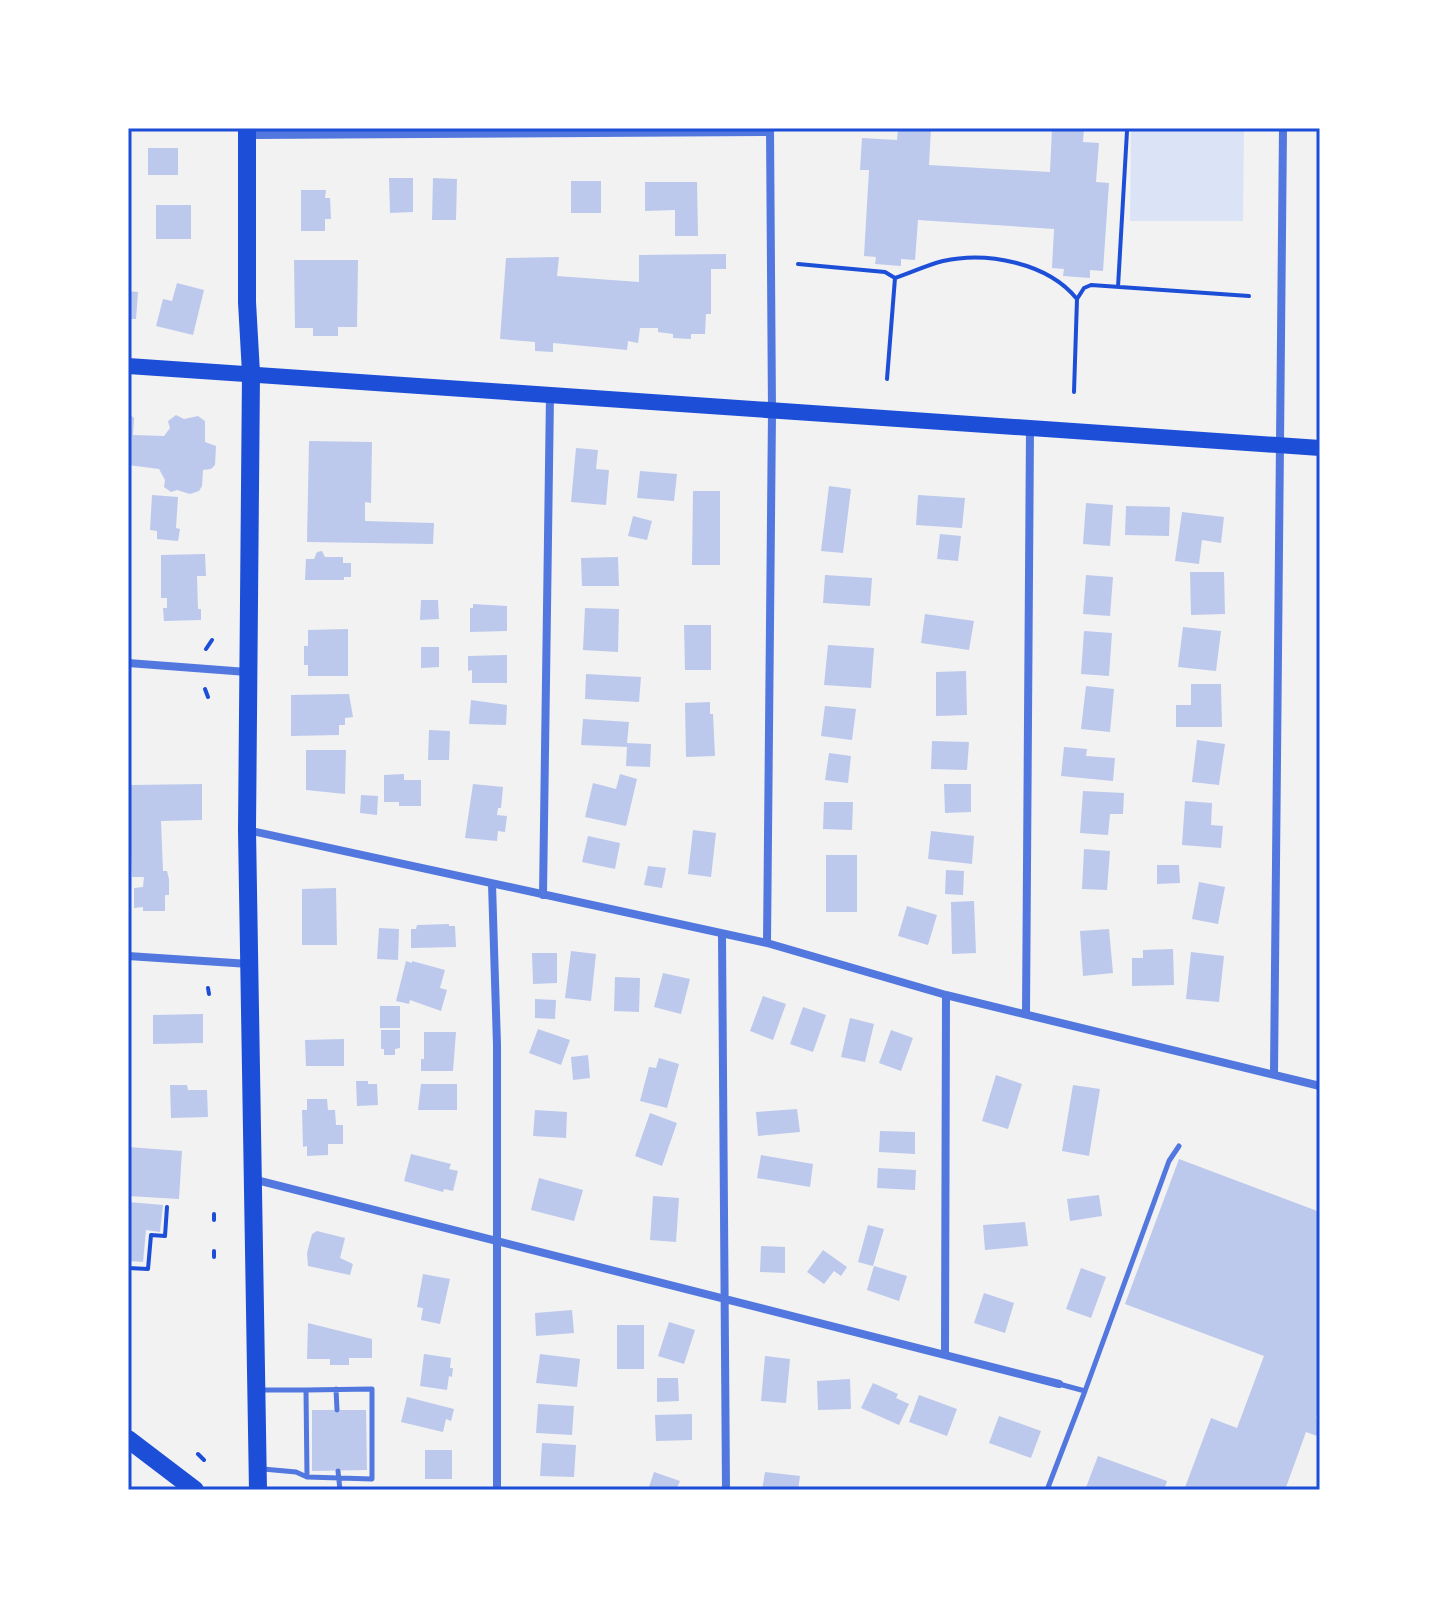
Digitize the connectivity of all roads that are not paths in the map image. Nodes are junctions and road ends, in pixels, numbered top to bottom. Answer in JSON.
{"nodes":[{"id":1,"x":1283,"y":128,"type":"edge"},
{"id":2,"x":770,"y":130,"type":"edge"},
{"id":3,"x":247,"y":131,"type":"edge"},
{"id":4,"x":128,"y":366,"type":"edge"},
{"id":5,"x":251,"y":373,"type":"junction"},
{"id":6,"x":550,"y":395,"type":"junction"},
{"id":7,"x":772,"y":412,"type":"junction"},
{"id":8,"x":1030,"y":429,"type":"junction"},
{"id":9,"x":1282,"y":445,"type":"junction"},
{"id":10,"x":1320,"y":448,"type":"edge"},
{"id":11,"x":128,"y":663,"type":"edge"},
{"id":12,"x":247,"y":672,"type":"junction"},
{"id":13,"x":247,"y":830,"type":"junction"},
{"id":14,"x":492,"y":884,"type":"junction"},
{"id":15,"x":543,"y":895,"type":"junction"},
{"id":16,"x":722,"y":934,"type":"junction"},
{"id":17,"x":767,"y":943,"type":"junction"},
{"id":18,"x":128,"y":956,"type":"edge"},
{"id":19,"x":249,"y":964,"type":"junction"},
{"id":20,"x":946,"y":995,"type":"junction"},
{"id":21,"x":1026,"y":1013,"type":"junction"},
{"id":22,"x":1274,"y":1073,"type":"junction"},
{"id":23,"x":1320,"y":1086,"type":"edge"},
{"id":24,"x":1179,"y":1146,"type":"dead end"},
{"id":25,"x":253,"y":1179,"type":"junction"},
{"id":26,"x":495,"y":1242,"type":"junction"},
{"id":27,"x":725,"y":1298,"type":"junction"},
{"id":28,"x":945,"y":1354,"type":"junction"},
{"id":29,"x":1059,"y":1384,"type":"joint"},
{"id":30,"x":336,"y":1389,"type":"junction"},
{"id":31,"x":257,"y":1390,"type":"junction"},
{"id":32,"x":306,"y":1390,"type":"junction"},
{"id":33,"x":1085,"y":1391,"type":"junction"},
{"id":34,"x":337,"y":1410,"type":"dead end"},
{"id":35,"x":128,"y":1439,"type":"edge"},
{"id":36,"x":258,"y":1469,"type":"junction"},
{"id":37,"x":338,"y":1471,"type":"dead end"},
{"id":38,"x":307,"y":1477,"type":"junction"},
{"id":39,"x":339,"y":1479,"type":"junction"},
{"id":40,"x":195,"y":1490,"type":"edge"},
{"id":41,"x":258,"y":1490,"type":"edge"},
{"id":42,"x":340,"y":1490,"type":"edge"},
{"id":43,"x":497,"y":1490,"type":"edge"},
{"id":44,"x":726,"y":1490,"type":"edge"},
{"id":45,"x":1047,"y":1490,"type":"edge"}],
"edges":[{"from":1,"to":9,"type":"street"},
{"from":2,"to":3,"type":"street"},
{"from":2,"to":7,"type":"street"},
{"from":3,"to":5,"type":"main road"},
{"from":4,"to":5,"type":"main road"},
{"from":5,"to":6,"type":"main road"},
{"from":5,"to":12,"type":"main road"},
{"from":6,"to":7,"type":"main road"},
{"from":6,"to":15,"type":"street"},
{"from":7,"to":8,"type":"main road"},
{"from":7,"to":17,"type":"street"},
{"from":8,"to":9,"type":"main road"},
{"from":8,"to":21,"type":"street"},
{"from":9,"to":10,"type":"main road"},
{"from":9,"to":22,"type":"street"},
{"from":11,"to":12,"type":"street"},
{"from":12,"to":13,"type":"main road"},
{"from":13,"to":14,"type":"street"},
{"from":13,"to":19,"type":"main road"},
{"from":14,"to":15,"type":"street"},
{"from":14,"to":26,"type":"street"},
{"from":15,"to":16,"type":"street"},
{"from":16,"to":17,"type":"street"},
{"from":16,"to":27,"type":"street"},
{"from":17,"to":20,"type":"street"},
{"from":18,"to":19,"type":"street"},
{"from":19,"to":25,"type":"main road"},
{"from":20,"to":21,"type":"street"},
{"from":20,"to":28,"type":"street"},
{"from":21,"to":22,"type":"street"},
{"from":22,"to":23,"type":"street"},
{"from":24,"to":33,"type":"lane"},
{"from":25,"to":26,"type":"street"},
{"from":25,"to":31,"type":"main road"},
{"from":26,"to":27,"type":"street"},
{"from":26,"to":43,"type":"street"},
{"from":27,"to":28,"type":"street"},
{"from":27,"to":44,"type":"street"},
{"from":28,"to":29,"type":"street"},
{"from":29,"to":33,"type":"lane"},
{"from":30,"to":32,"type":"lane"},
{"from":30,"to":34,"type":"lane"},
{"from":30,"to":39,"type":"lane"},
{"from":31,"to":32,"type":"lane"},
{"from":31,"to":36,"type":"main road"},
{"from":32,"to":38,"type":"lane"},
{"from":33,"to":45,"type":"lane"},
{"from":35,"to":40,"type":"main road"},
{"from":36,"to":38,"type":"lane"},
{"from":36,"to":41,"type":"main road"},
{"from":37,"to":39,"type":"lane"},
{"from":38,"to":39,"type":"lane"},
{"from":39,"to":42,"type":"lane"}]}
